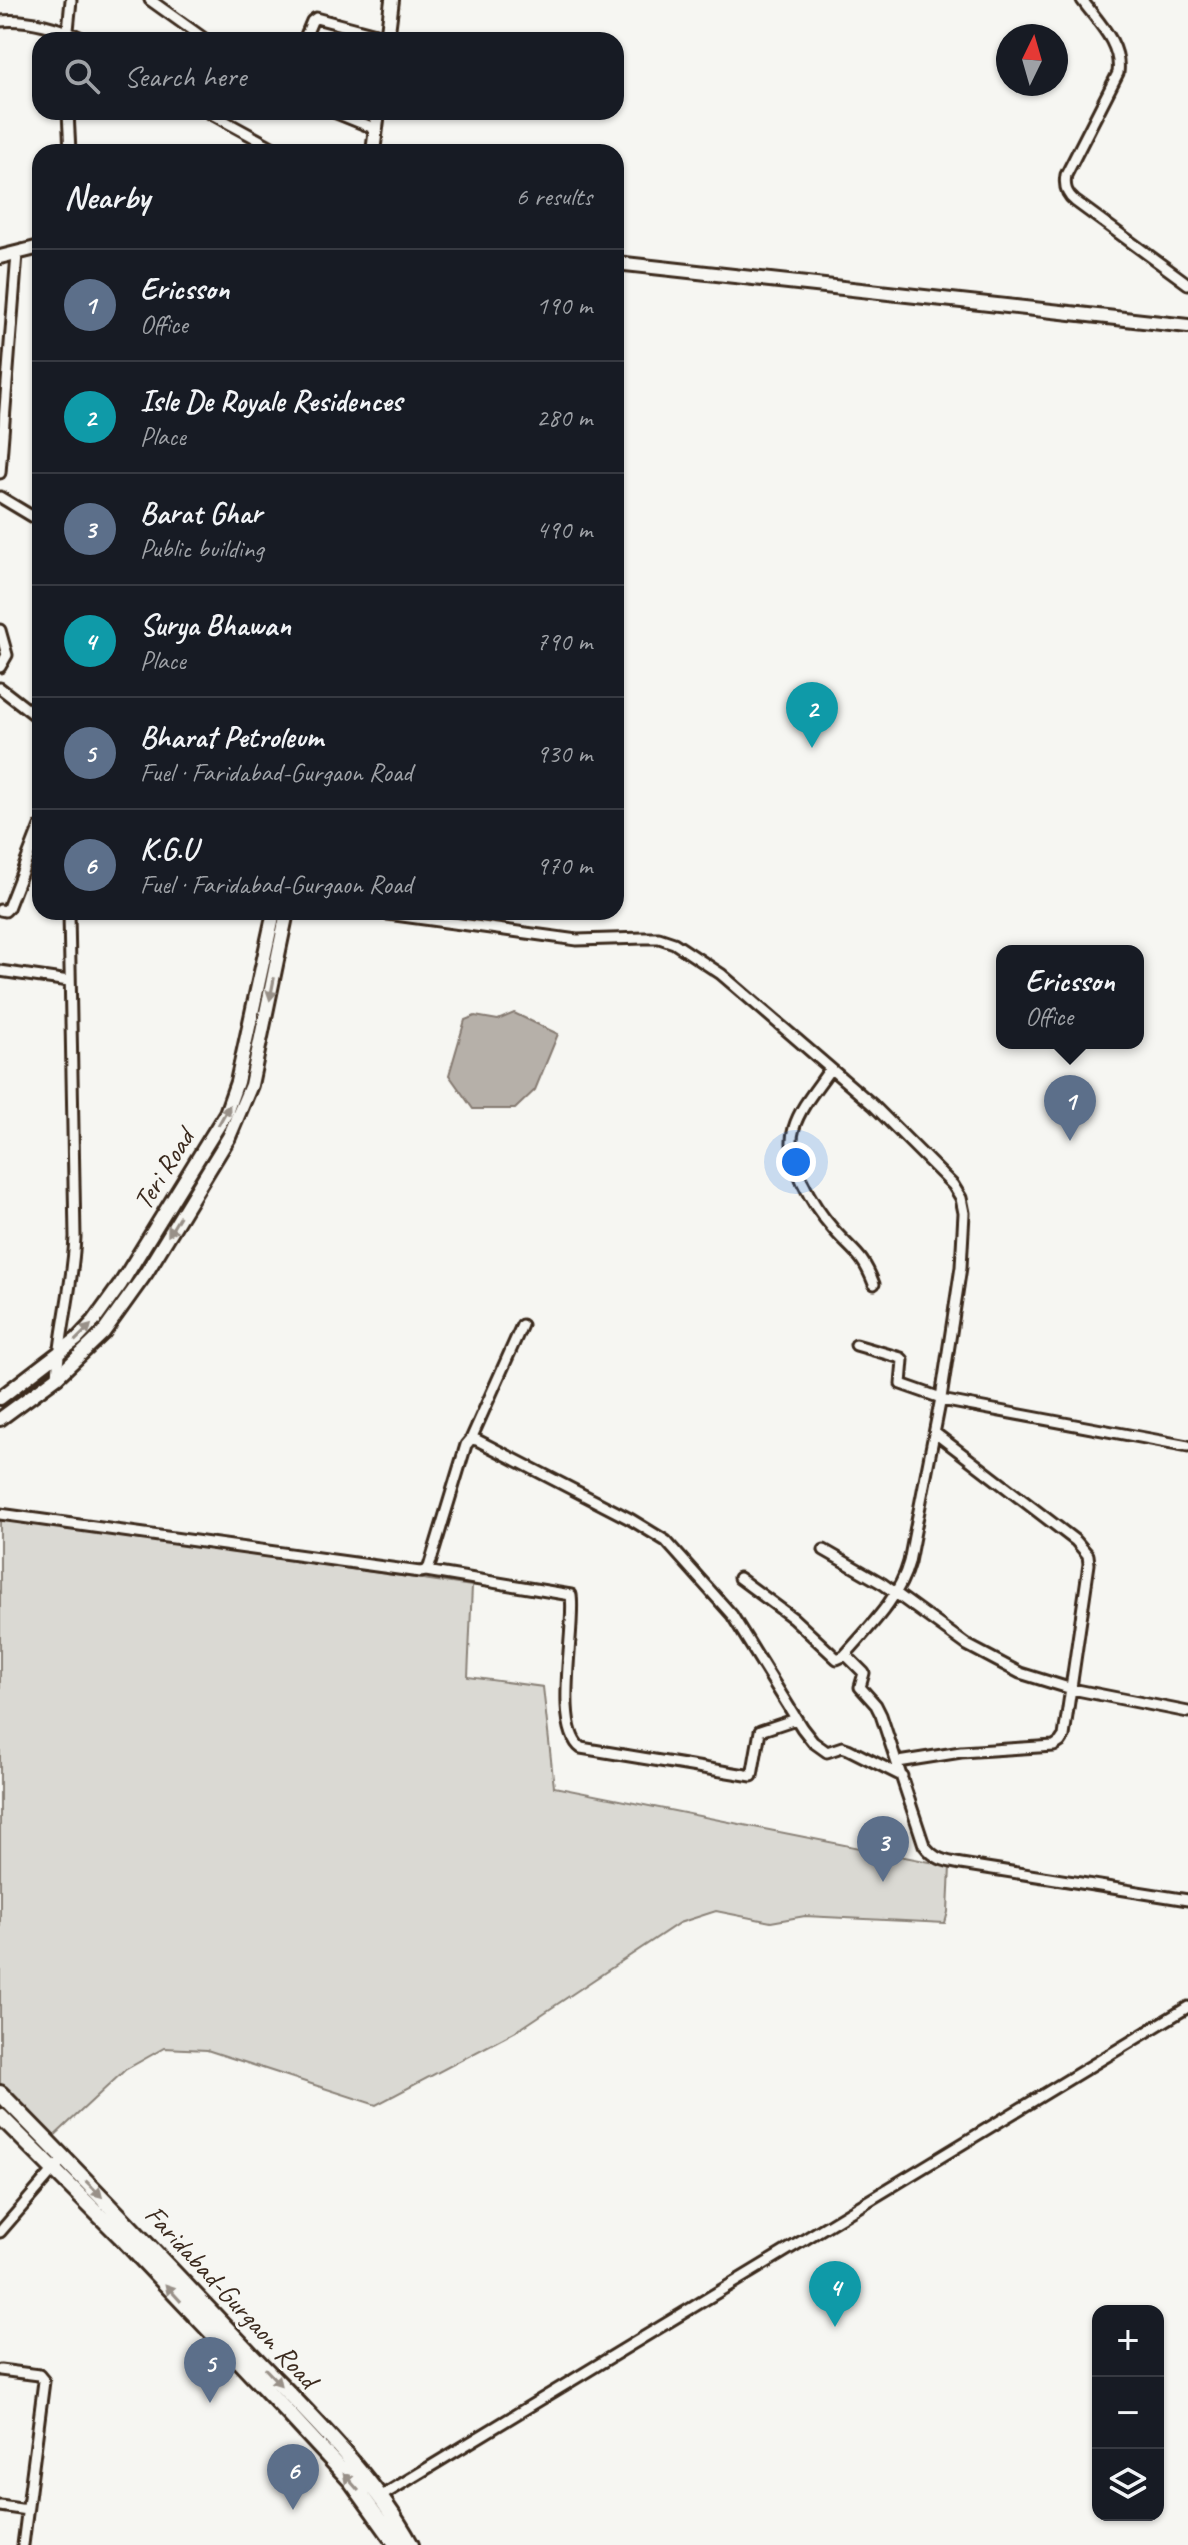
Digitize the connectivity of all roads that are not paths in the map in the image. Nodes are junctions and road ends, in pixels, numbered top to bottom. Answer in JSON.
{"nodes":[{"id":1,"x":71,"y":0,"type":"edge"},
{"id":2,"x":150,"y":0,"type":"edge"},
{"id":3,"x":392,"y":0,"type":"edge"},
{"id":4,"x":1082,"y":0,"type":"edge"},
{"id":5,"x":0,"y":21,"type":"edge"},
{"id":6,"x":55,"y":32,"type":"edge"},
{"id":7,"x":67,"y":32,"type":"edge"},
{"id":8,"x":195,"y":32,"type":"edge"},
{"id":9,"x":307,"y":32,"type":"edge"},
{"id":10,"x":363,"y":32,"type":"edge"},
{"id":11,"x":388,"y":32,"type":"edge"},
{"id":12,"x":68,"y":120,"type":"edge"},
{"id":13,"x":223,"y":120,"type":"edge"},
{"id":14,"x":354,"y":120,"type":"edge"},
{"id":15,"x":377,"y":120,"type":"edge"},
{"id":16,"x":376,"y":129,"type":"junction"},
{"id":17,"x":70,"y":144,"type":"edge"},
{"id":18,"x":266,"y":144,"type":"edge"},
{"id":19,"x":374,"y":144,"type":"edge"},
{"id":20,"x":32,"y":249,"type":"edge"},
{"id":21,"x":17,"y":254,"type":"junction"},
{"id":22,"x":0,"y":257,"type":"edge"},
{"id":23,"x":624,"y":264,"type":"edge"},
{"id":24,"x":1188,"y":284,"type":"edge"},
{"id":25,"x":1188,"y":326,"type":"edge"},
{"id":26,"x":2,"y":399,"type":"edge"},
{"id":27,"x":1,"y":455,"type":"edge"},
{"id":28,"x":0,"y":473,"type":"edge"},
{"id":29,"x":0,"y":497,"type":"edge"},
{"id":30,"x":32,"y":516,"type":"edge"},
{"id":31,"x":0,"y":630,"type":"edge"},
{"id":32,"x":0,"y":667,"type":"edge"},
{"id":33,"x":0,"y":688,"type":"edge"},
{"id":34,"x":32,"y":713,"type":"edge"},
{"id":35,"x":32,"y":846,"type":"edge"},
{"id":36,"x":0,"y":910,"type":"edge"},
{"id":37,"x":69,"y":920,"type":"edge"},
{"id":38,"x":276,"y":920,"type":"edge"},
{"id":39,"x":431,"y":920,"type":"edge"},
{"id":40,"x":274,"y":943,"type":"junction"},
{"id":41,"x":0,"y":971,"type":"edge"},
{"id":42,"x":69,"y":981,"type":"junction"},
{"id":43,"x":830,"y":1069,"type":"junction"},
{"id":44,"x":874,"y":1284,"type":"dead end"},
{"id":45,"x":522,"y":1325,"type":"dead end"},
{"id":46,"x":856,"y":1345,"type":"dead end"},
{"id":47,"x":59,"y":1353,"type":"junction"},
{"id":48,"x":57,"y":1377,"type":"junction"},
{"id":49,"x":0,"y":1398,"type":"edge"},
{"id":50,"x":941,"y":1399,"type":"junction"},
{"id":51,"x":0,"y":1419,"type":"edge"},
{"id":52,"x":935,"y":1433,"type":"junction"},
{"id":53,"x":471,"y":1439,"type":"junction"},
{"id":54,"x":1188,"y":1446,"type":"edge"},
{"id":55,"x":0,"y":1514,"type":"edge"},
{"id":56,"x":824,"y":1550,"type":"dead end"},
{"id":57,"x":426,"y":1571,"type":"junction"},
{"id":58,"x":739,"y":1578,"type":"dead end"},
{"id":59,"x":895,"y":1594,"type":"junction"},
{"id":60,"x":845,"y":1655,"type":"junction"},
{"id":61,"x":1072,"y":1689,"type":"junction"},
{"id":62,"x":1188,"y":1712,"type":"edge"},
{"id":63,"x":796,"y":1719,"type":"junction"},
{"id":64,"x":898,"y":1762,"type":"junction"},
{"id":65,"x":902,"y":1776,"type":"junction"},
{"id":66,"x":1188,"y":1900,"type":"edge"},
{"id":67,"x":1188,"y":2007,"type":"edge"},
{"id":68,"x":0,"y":2093,"type":"edge"},
{"id":69,"x":0,"y":2116,"type":"edge"},
{"id":70,"x":59,"y":2164,"type":"junction"},
{"id":71,"x":0,"y":2232,"type":"edge"},
{"id":72,"x":0,"y":2370,"type":"edge"},
{"id":73,"x":380,"y":2497,"type":"junction"},
{"id":74,"x":0,"y":2506,"type":"edge"},
{"id":75,"x":27,"y":2510,"type":"junction"},
{"id":76,"x":23,"y":2545,"type":"edge"},
{"id":77,"x":397,"y":2545,"type":"edge"},
{"id":78,"x":411,"y":2545,"type":"edge"}],
"edges":[{"from":1,"to":7,"type":"street"},
{"from":2,"to":8,"type":"street"},
{"from":3,"to":11,"type":"street"},
{"from":4,"to":24,"type":"street"},
{"from":5,"to":6,"type":"street"},
{"from":9,"to":10,"type":"street"},
{"from":12,"to":17,"type":"street"},
{"from":13,"to":18,"type":"street"},
{"from":14,"to":16,"type":"street"},
{"from":15,"to":16,"type":"street"},
{"from":16,"to":19,"type":"street"},
{"from":20,"to":21,"type":"street"},
{"from":21,"to":22,"type":"street"},
{"from":21,"to":26,"type":"street"},
{"from":23,"to":25,"type":"street"},
{"from":26,"to":27,"type":"street"},
{"from":27,"to":28,"type":"street"},
{"from":29,"to":30,"type":"street"},
{"from":31,"to":32,"type":"street"},
{"from":33,"to":34,"type":"street"},
{"from":35,"to":36,"type":"street"},
{"from":37,"to":42,"type":"street"},
{"from":38,"to":40,"type":"street","name":"Teri Road"},
{"from":39,"to":43,"type":"street"},
{"from":47,"to":40,"type":"street","name":"Teri Road","one_way":true},
{"from":40,"to":48,"type":"street","one_way":true},
{"from":41,"to":42,"type":"street"},
{"from":42,"to":47,"type":"street"},
{"from":43,"to":44,"type":"street"},
{"from":43,"to":50,"type":"street"},
{"from":45,"to":53,"type":"street"},
{"from":46,"to":50,"type":"street"},
{"from":47,"to":48,"type":"street"},
{"from":47,"to":49,"type":"street","name":"Teri Road"},
{"from":48,"to":51,"type":"street"},
{"from":50,"to":52,"type":"street"},
{"from":50,"to":54,"type":"street"},
{"from":52,"to":59,"type":"street"},
{"from":52,"to":61,"type":"street"},
{"from":53,"to":57,"type":"street"},
{"from":53,"to":63,"type":"street"},
{"from":55,"to":57,"type":"street"},
{"from":56,"to":59,"type":"street"},
{"from":57,"to":63,"type":"street"},
{"from":58,"to":60,"type":"street"},
{"from":59,"to":60,"type":"street"},
{"from":59,"to":61,"type":"street"},
{"from":60,"to":64,"type":"street"},
{"from":61,"to":62,"type":"street"},
{"from":61,"to":64,"type":"street"},
{"from":63,"to":65,"type":"street"},
{"from":64,"to":65,"type":"street"},
{"from":65,"to":66,"type":"street"},
{"from":67,"to":73,"type":"street"},
{"from":68,"to":70,"type":"main road","name":"Faridabad-Gurgaon Road"},
{"from":69,"to":70,"type":"main road","name":"Faridabad-Gurgaon Road"},
{"from":70,"to":71,"type":"street"},
{"from":70,"to":73,"type":"main road","name":"Faridabad-Gurgaon Road","one_way":true},
{"from":77,"to":70,"type":"main road","name":"Faridabad-Gurgaon Road","one_way":true},
{"from":72,"to":75,"type":"street"},
{"from":73,"to":78,"type":"main road","name":"Faridabad-Gurgaon Road"},
{"from":74,"to":75,"type":"street"},
{"from":75,"to":76,"type":"street"}]}
